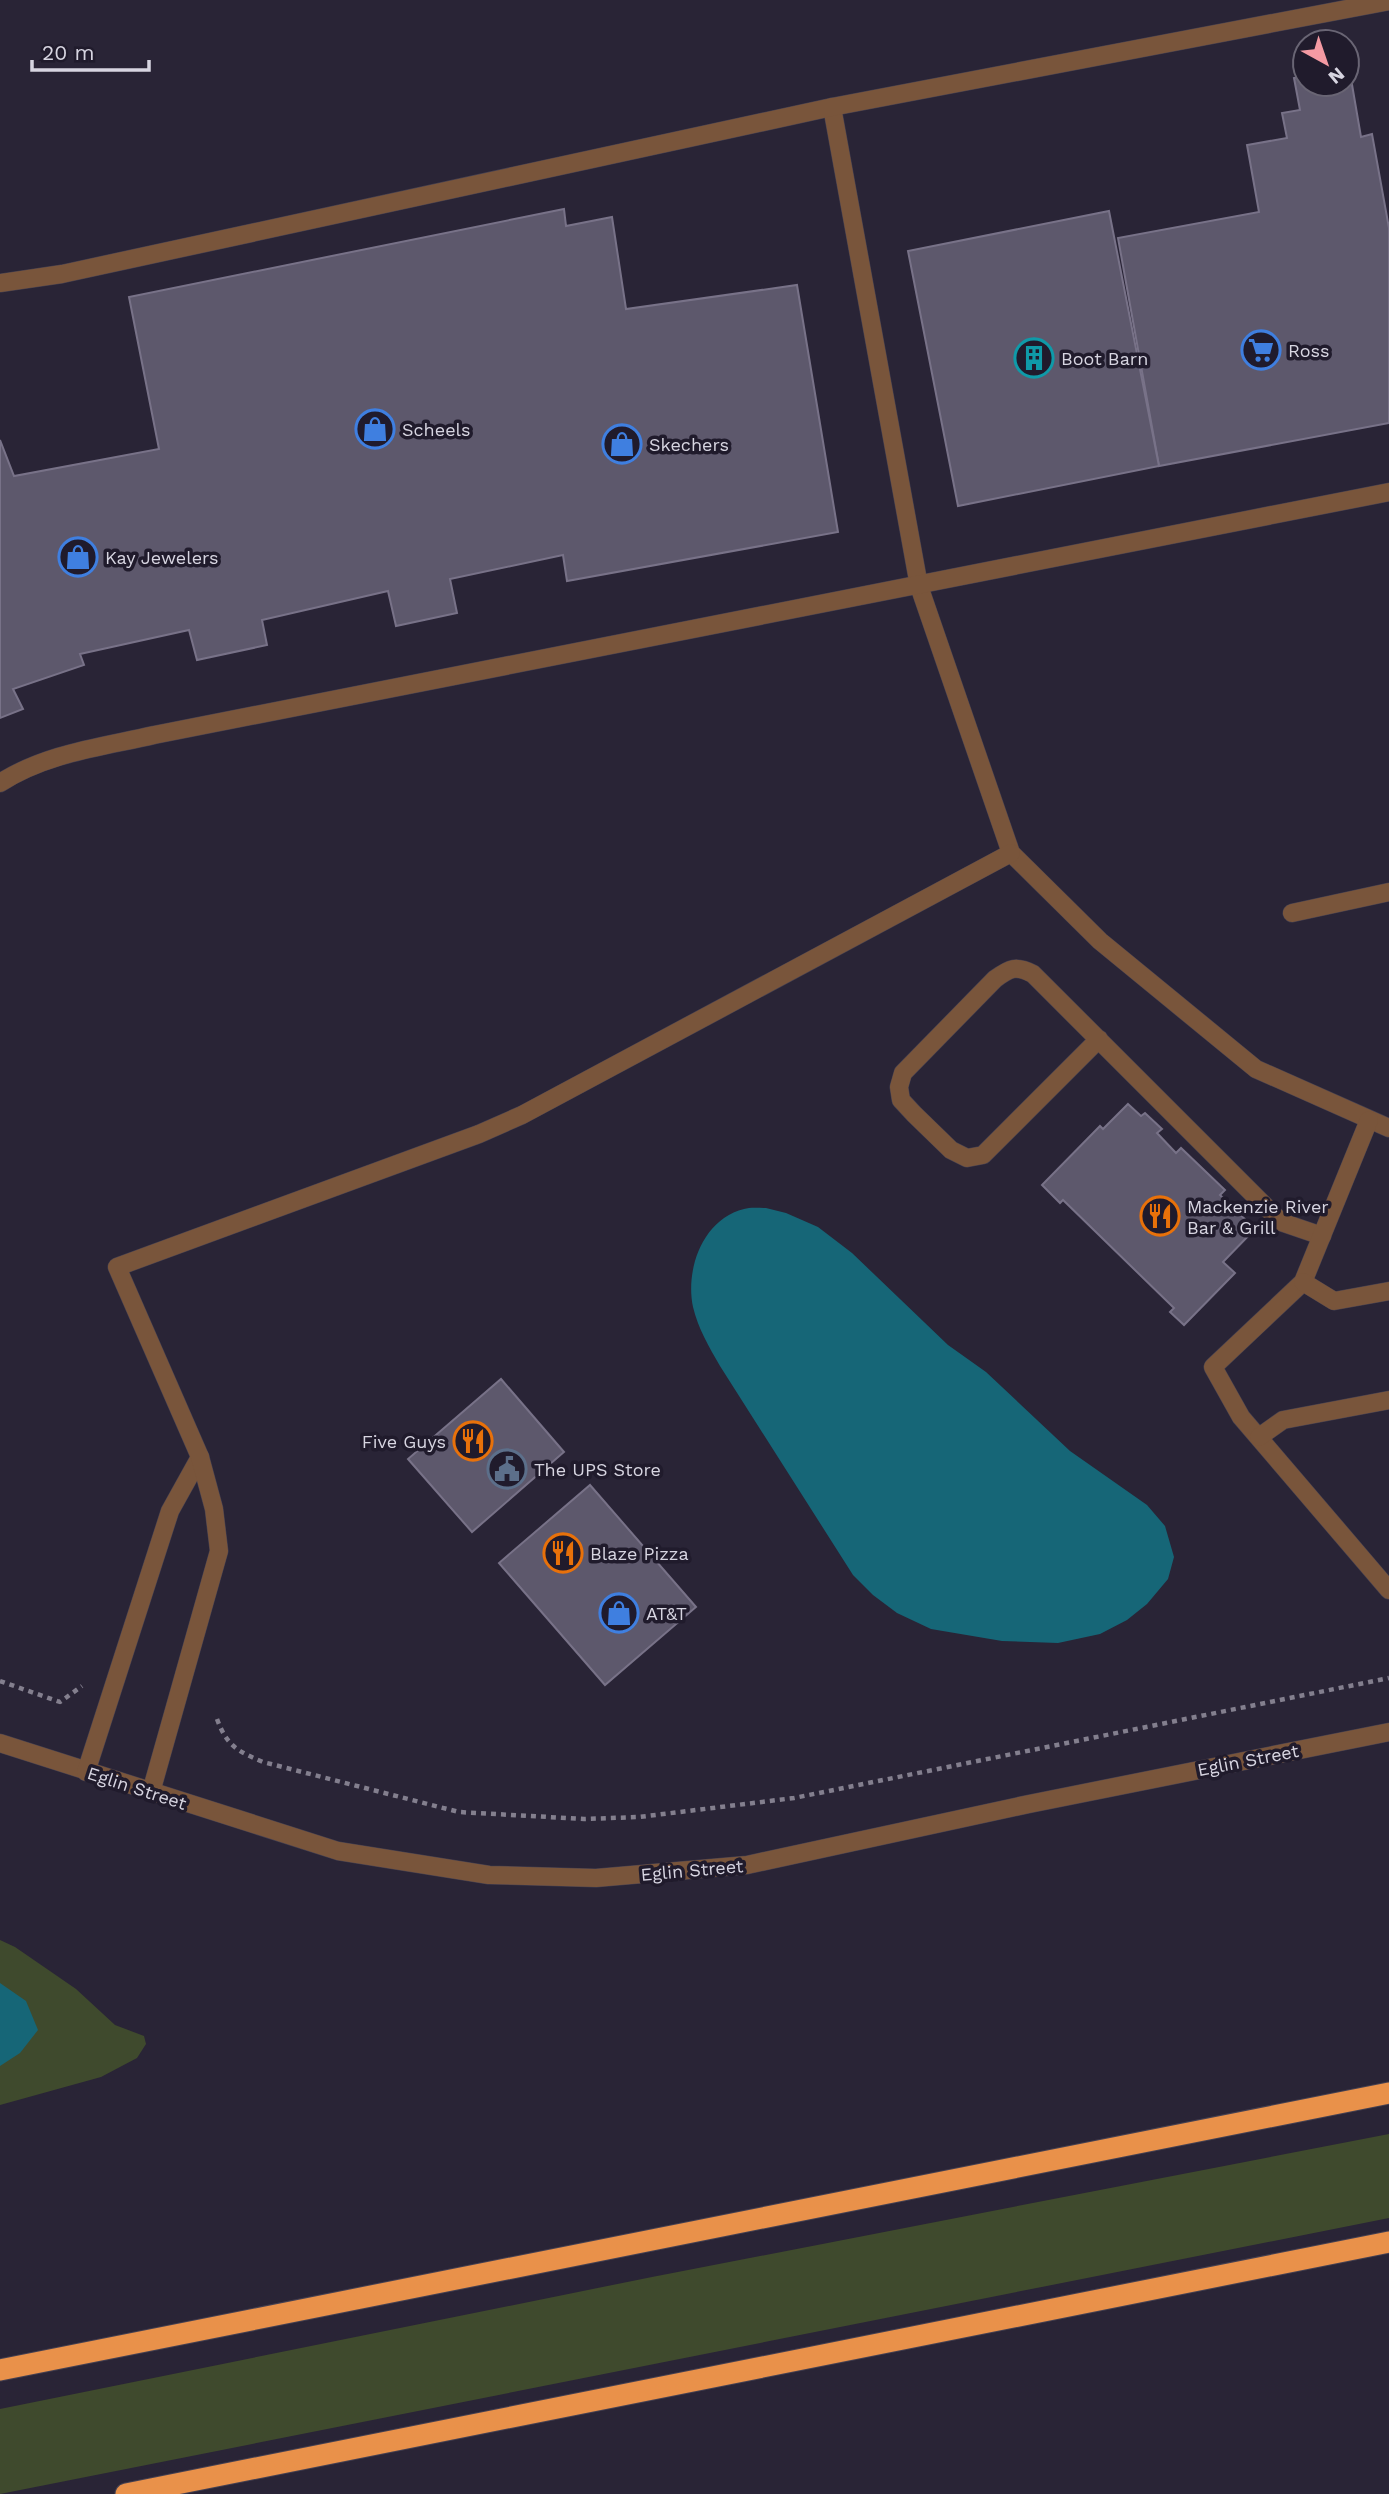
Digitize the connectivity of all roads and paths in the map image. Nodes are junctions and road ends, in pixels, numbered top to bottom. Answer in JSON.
{"nodes":[{"id":1,"x":1389,"y":1,"type":"edge"},
{"id":2,"x":832,"y":107,"type":"junction"},
{"id":3,"x":0,"y":283,"type":"edge"},
{"id":4,"x":1389,"y":492,"type":"edge"},
{"id":5,"x":919,"y":586,"type":"junction"},
{"id":6,"x":0,"y":783,"type":"edge"},
{"id":7,"x":1011,"y":853,"type":"junction"},
{"id":8,"x":1389,"y":892,"type":"edge"},
{"id":9,"x":1292,"y":913,"type":"dead end"},
{"id":10,"x":1099,"y":1039,"type":"junction"},
{"id":11,"x":1368,"y":1120,"type":"junction"},
{"id":12,"x":1389,"y":1128,"type":"edge"},
{"id":13,"x":1322,"y":1236,"type":"junction"},
{"id":14,"x":1303,"y":1282,"type":"junction"},
{"id":15,"x":1389,"y":1291,"type":"edge"},
{"id":16,"x":1389,"y":1400,"type":"edge"},
{"id":17,"x":1259,"y":1437,"type":"junction"},
{"id":18,"x":200,"y":1457,"type":"junction"},
{"id":19,"x":1389,"y":1590,"type":"edge"},
{"id":20,"x":1389,"y":1678,"type":"edge"},
{"id":21,"x":0,"y":1681,"type":"edge"},
{"id":22,"x":86,"y":1681,"type":"dead end"},
{"id":23,"x":217,"y":1719,"type":"dead end"},
{"id":24,"x":1389,"y":1732,"type":"edge"},
{"id":25,"x":0,"y":1743,"type":"edge"},
{"id":26,"x":86,"y":1772,"type":"junction"},
{"id":27,"x":151,"y":1792,"type":"junction"},
{"id":28,"x":1389,"y":2093,"type":"edge"},
{"id":29,"x":1389,"y":2242,"type":"edge"},
{"id":30,"x":0,"y":2370,"type":"edge"},
{"id":31,"x":254,"y":2468,"type":"junction"},
{"id":32,"x":126,"y":2494,"type":"edge"},
{"id":33,"x":142,"y":2494,"type":"edge"}],
"edges":[{"from":1,"to":2,"type":"street"},
{"from":2,"to":3,"type":"street"},
{"from":2,"to":5,"type":"street"},
{"from":4,"to":5,"type":"street"},
{"from":5,"to":6,"type":"street"},
{"from":5,"to":7,"type":"street"},
{"from":7,"to":11,"type":"street"},
{"from":7,"to":18,"type":"street"},
{"from":8,"to":9,"type":"street"},
{"from":10,"to":10,"type":"street"},
{"from":10,"to":13,"type":"street"},
{"from":11,"to":12,"type":"street"},
{"from":11,"to":13,"type":"street"},
{"from":13,"to":14,"type":"street"},
{"from":14,"to":15,"type":"street"},
{"from":14,"to":17,"type":"street"},
{"from":16,"to":17,"type":"street"},
{"from":17,"to":19,"type":"street"},
{"from":18,"to":26,"type":"street"},
{"from":18,"to":27,"type":"street"},
{"from":20,"to":23,"type":"path"},
{"from":21,"to":22,"type":"path"},
{"from":24,"to":27,"type":"street","name":"Eglin Street"},
{"from":25,"to":26,"type":"street","name":"Eglin Street"},
{"from":26,"to":27,"type":"street","name":"Eglin Street"},
{"from":28,"to":30,"type":"highway"},
{"from":29,"to":31,"type":"highway"},
{"from":31,"to":32,"type":"highway"},
{"from":31,"to":33,"type":"highway"}]}
